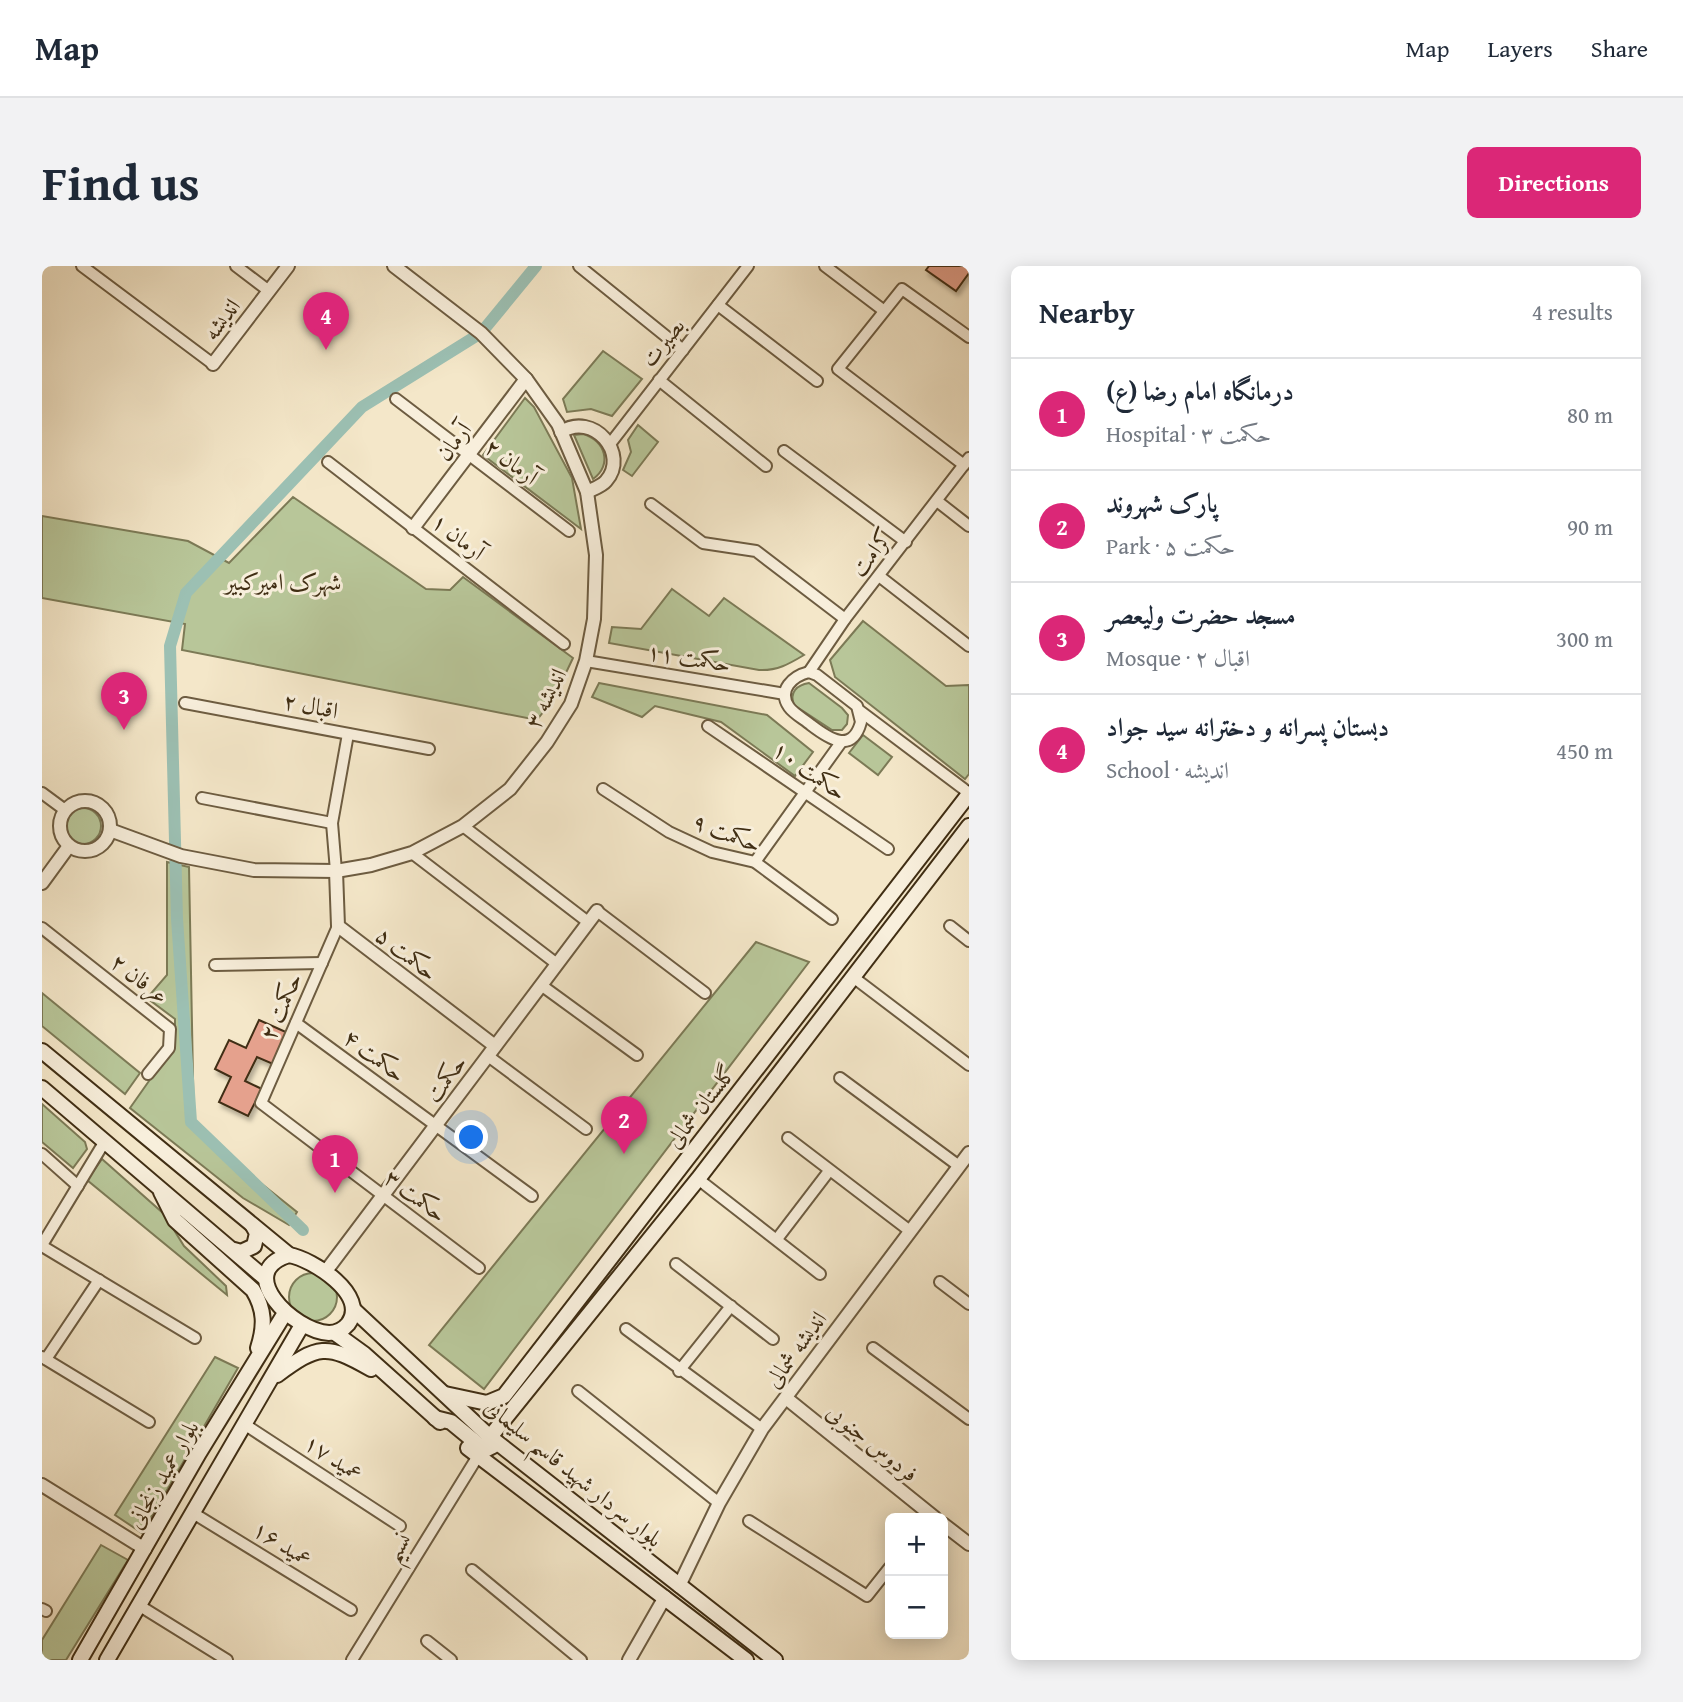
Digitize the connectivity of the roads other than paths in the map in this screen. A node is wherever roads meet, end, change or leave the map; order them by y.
1 (82, 266) edge
2 (236, 266) edge
3 (288, 266) edge
4 (394, 266) edge
5 (579, 266) edge
6 (825, 266) edge
7 (746, 267) edge
8 (269, 291) junction
9 (718, 305) junction
10 (883, 310) junction
11 (969, 337) edge
12 (683, 350) junction
13 (213, 364) joint
14 (526, 379) junction
15 (659, 380) junction
16 (817, 381) dead end
17 (396, 399) dead end
18 (561, 432) junction
19 (610, 444) junction
20 (784, 452) dead end
21 (469, 454) junction
22 (967, 461) edge
23 (328, 462) dead end
24 (766, 466) dead end
25 (587, 492) junction
26 (937, 501) junction
27 (651, 504) dead end
28 (969, 526) edge
29 (413, 528) junction
30 (569, 531) dead end
31 (906, 542) junction
32 (879, 576) junction
33 (845, 619) junction
34 (564, 644) dead end
35 (969, 646) edge
36 (586, 662) junction
37 (809, 673) junction
38 (785, 694) junction
39 (185, 703) dead end
40 (860, 711) junction
41 (708, 726) dead end
42 (348, 734) junction
43 (842, 741) junction
44 (429, 749) dead end
45 (603, 789) dead end
46 (806, 792) junction
47 (42, 793) edge
48 (969, 794) edge
49 (202, 799) dead end
50 (65, 810) junction
51 (332, 823) junction
52 (463, 826) junction
53 (969, 826) edge
54 (110, 830) junction
55 (69, 846) junction
56 (888, 849) dead end
57 (412, 853) junction
58 (755, 862) junction
59 (336, 871) junction
60 (42, 883) edge
61 (597, 911) joint
62 (832, 919) dead end
63 (588, 922) junction
64 (338, 926) junction
65 (950, 926) dead end
66 (42, 928) edge
67 (969, 941) edge
68 (322, 963) junction
69 (556, 964) junction
70 (215, 965) dead end
71 (838, 965) junction
72 (853, 977) junction
73 (541, 985) junction
74 (705, 993) dead end
75 (296, 1023) junction
76 (42, 1051) edge
77 (491, 1051) junction
78 (637, 1055) dead end
79 (969, 1065) edge
80 (148, 1074) dead end
81 (840, 1078) dead end
82 (42, 1088) edge
83 (261, 1103) joint
84 (435, 1126) junction
85 (586, 1129) dead end
86 (788, 1138) dead end
87 (105, 1141) junction
88 (969, 1153) edge
89 (42, 1154) edge
90 (959, 1166) junction
91 (829, 1171) junction
92 (698, 1179) junction
93 (157, 1185) junction
94 (78, 1186) junction
95 (382, 1196) junction
96 (532, 1196) dead end
97 (253, 1226) junction
98 (910, 1231) junction
99 (776, 1239) junction
100 (42, 1246) edge
101 (234, 1250) junction
102 (289, 1255) junction
103 (676, 1265) dead end
104 (479, 1268) dead end
105 (326, 1271) junction
106 (820, 1273) dead end
107 (266, 1279) junction
108 (99, 1280) junction
109 (940, 1282) dead end
110 (969, 1304) edge
111 (731, 1306) junction
112 (353, 1308) junction
113 (285, 1313) junction
114 (302, 1325) junction
115 (626, 1329) dead end
116 (335, 1332) junction
117 (271, 1334) junction
118 (383, 1335) junction
119 (195, 1338) dead end
120 (773, 1339) dead end
121 (289, 1348) junction
122 (873, 1348) dead end
123 (364, 1354) junction
124 (44, 1358) edge
125 (251, 1369) junction
126 (679, 1371) junction
127 (270, 1380) junction
128 (395, 1382) junction
129 (578, 1391) dead end
130 (445, 1394) junction
131 (786, 1398) junction
132 (435, 1418) junction
133 (969, 1419) edge
134 (149, 1422) dead end
135 (244, 1424) junction
136 (762, 1429) junction
137 (490, 1437) junction
138 (478, 1456) junction
139 (42, 1485) edge
140 (719, 1503) junction
141 (193, 1513) junction
142 (927, 1513) edge
143 (748, 1521) dead end
144 (400, 1526) dead end
145 (948, 1528) edge
146 (969, 1544) edge
147 (145, 1549) junction
148 (472, 1570) dead end
149 (885, 1573) edge
150 (679, 1586) junction
151 (665, 1597) junction
152 (140, 1606) junction
153 (351, 1610) dead end
154 (427, 1641) dead end
155 (80, 1660) edge
156 (107, 1660) edge
157 (227, 1660) edge
158 (352, 1660) edge
159 (451, 1660) edge
160 (581, 1660) edge
161 (629, 1660) edge
162 (746, 1660) edge
163 (775, 1660) edge

1 - 13 street
2 - 8 street
3 - 8 street, اندیشه
4 - 14 street, اندیشه ۳
5 - 12 street
6 - 10 street
7 - 9 street, بصیرت
8 - 13 street, اندیشه
9 - 12 street, بصیرت
9 - 16 street
10 - 11 street
10 - 22 street
12 - 15 street, بصیرت
14 - 18 street, اندیشه ۳
14 - 21 street, آرمان
15 - 19 street, بصیرت
15 - 24 street
17 - 21 street, آرمان ۲
18 - 19 street
18 - 25 street, اندیشه ۳
19 - 25 street
20 - 31 street
21 - 29 street, آرمان
21 - 30 street, آرمان ۲
22 - 26 street, کرامت
23 - 29 street, آرمان ۱
25 - 36 street, اندیشه ۳
26 - 28 street
26 - 31 street, کرامت
27 - 33 street
29 - 34 street, آرمان ۱
31 - 32 street, کرامت
32 - 33 street, کرامت
32 - 35 street
33 - 37 street, کرامت
36 - 38 street, حکمت ۱۱
36 - 52 street, اندیشه ۳
37 - 38 street
37 - 40 street
38 - 43 street
39 - 42 street, اقبال ۲
40 - 43 street
40 - 48 street
41 - 46 street, حکمت ۱۰
42 - 44 street, اقبال ۲
42 - 51 street
43 - 46 street
45 - 58 street, حکمت ۹
46 - 56 street, حکمت ۱۰
46 - 58 street
47 - 50 street
48 - 71 main road, گلستان شمالی
49 - 51 street
50 - 54 street
50 - 55 street
51 - 59 street
52 - 57 street, اندیشه ۳
52 - 63 street
53 - 72 main road, گلستان شمالی
54 - 55 street
54 - 59 street, اندیشه ۳
55 - 60 street
57 - 59 street, اندیشه ۳
57 - 69 street
58 - 62 street, حکمت ۹
59 - 64 street
61 - 63 street, حکمت
61 - 74 street
63 - 69 street, حکمت
64 - 68 street, حکمت ۲
64 - 77 street, حکمت ۵
65 - 67 street
66 - 80 street, عرفان ۲
68 - 70 street
68 - 75 street, حکمت ۲
69 - 73 street, حکمت
71 - 72 main road
71 - 130 main road, گلستان شمالی
72 - 79 street
72 - 92 main road, گلستان شمالی
73 - 77 street, حکمت
73 - 78 street
75 - 83 street, حکمت ۲
75 - 84 street, حکمت ۴
76 - 97 main road
77 - 84 street, حکمت
77 - 85 street, حکمت ۵
81 - 90 street
82 - 87 main road
83 - 95 street, حکمت ۳
84 - 95 street, حکمت
84 - 96 street, حکمت ۴
86 - 91 street
87 - 93 main road
87 - 94 street
88 - 90 street, اندیشه شمالی
89 - 94 street
90 - 98 street, اندیشه شمالی
91 - 98 street
91 - 99 street
92 - 99 street
92 - 137 main road, گلستان شمالی
93 - 101 main road
93 - 125 main road
94 - 100 street
95 - 104 street, حکمت ۳
95 - 105 street, حکمت
97 - 101 main road
97 - 102 main road
98 - 131 street, اندیشه شمالی
99 - 106 street
100 - 108 street
101 - 107 main road
102 - 105 main road
102 - 107 main road
103 - 111 street
105 - 112 main road
107 - 113 main road
108 - 119 street
108 - 124 street
109 - 110 street
111 - 120 street
111 - 126 street
112 - 116 main road
112 - 118 main road, بلوار سردار شهید قاسم سلیمانی
113 - 114 main road
113 - 117 main road, بلوار عمید زنجانی
114 - 116 main road
114 - 121 main road, بلوار عمید زنجانی
115 - 126 street
116 - 123 main road, بلوار سردار شهید قاسم سلیمانی
117 - 121 main road
117 - 125 main road, بلوار عمید زنجانی
118 - 123 main road
118 - 130 main road, بلوار سردار شهید قاسم سلیمانی
121 - 127 main road, بلوار عمید زنجانی
122 - 133 street
123 - 128 main road, بلوار سردار شهید قاسم سلیمانی
124 - 134 street
125 - 147 main road, بلوار عمید زنجانی
126 - 136 street
127 - 128 main road
127 - 135 main road, بلوار عمید زنجانی
128 - 132 main road, بلوار سردار شهید قاسم سلیمانی
129 - 140 street
130 - 137 main road, بلوار سردار شهید قاسم سلیمانی
131 - 136 street, اندیشه شمالی
131 - 142 street, فردوس جنوبی
132 - 137 main road
132 - 138 main road, بلوار سردار شهید قاسم سلیمانی
135 - 141 main road, بلوار عمید زنجانی
135 - 144 street, عمید ۱۷
136 - 140 street, اندیشه شمالی
137 - 150 main road, بلوار سردار شهید قاسم سلیمانی
138 - 151 main road, بلوار سردار شهید قاسم سلیمانی
138 - 158 street, نسیم
139 - 147 street
140 - 150 street, اندیشه شمالی
141 - 152 main road, بلوار عمید زنجانی
141 - 153 street, عمید ۱۶
143 - 149 street
145 - 146 street
147 - 155 main road, بلوار عمید زنجانی
148 - 160 street
150 - 163 main road, بلوار سردار شهید قاسم سلیمانی
151 - 161 street
151 - 162 main road, بلوار سردار شهید قاسم سلیمانی
152 - 156 main road, بلوار عمید زنجانی
152 - 157 street
154 - 159 street

